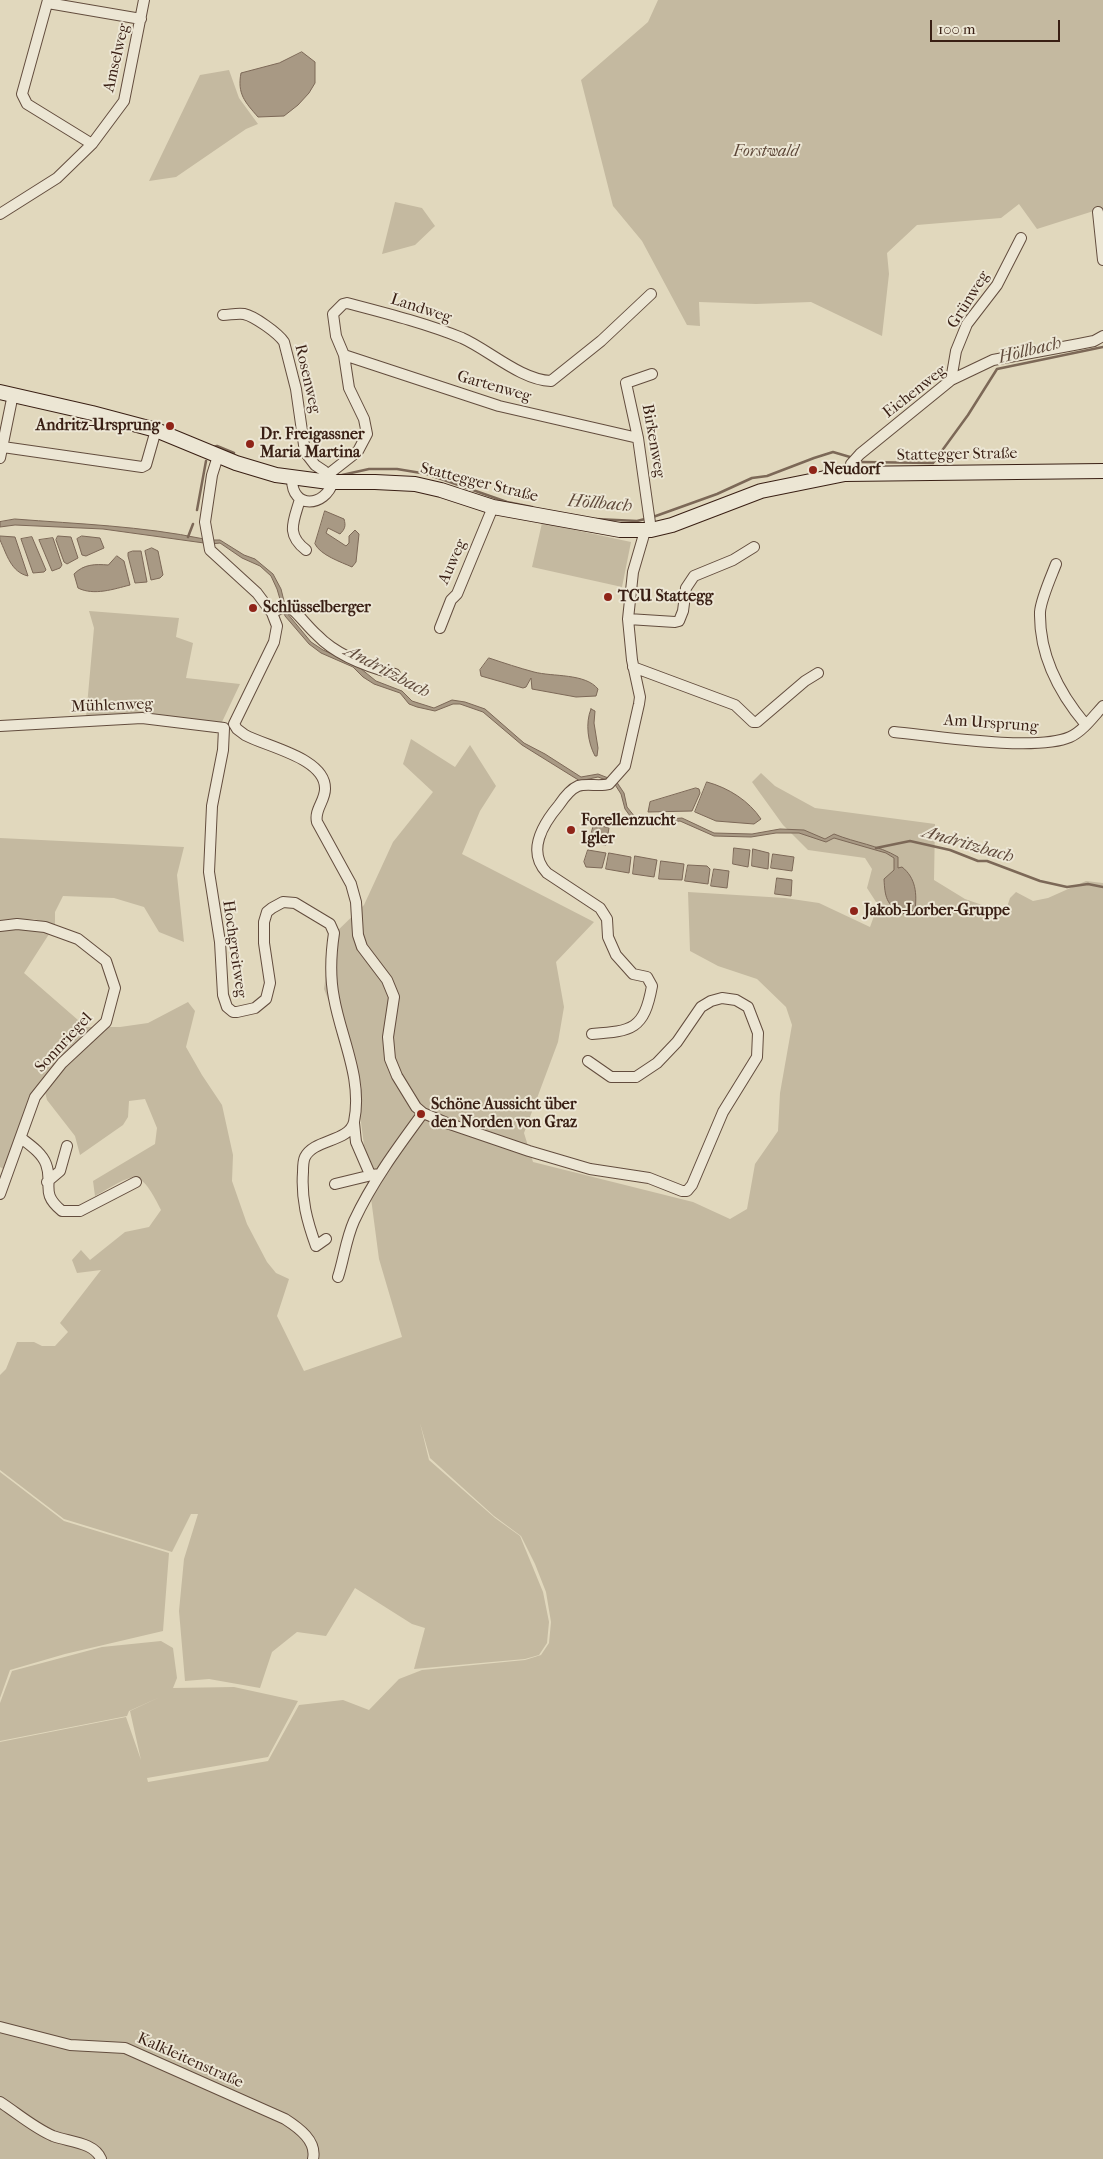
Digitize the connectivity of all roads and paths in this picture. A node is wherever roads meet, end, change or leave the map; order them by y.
1 (144, 0) edge
2 (48, 1) edge
3 (142, 19) junction
4 (92, 144) junction
5 (1098, 212) dead end
6 (0, 214) edge
7 (1021, 238) dead end
8 (1103, 260) edge
9 (651, 294) dead end
10 (223, 315) dead end
11 (1103, 336) edge
12 (344, 355) junction
13 (652, 374) dead end
14 (951, 380) junction
15 (7, 393) edge
16 (156, 430) junction
17 (638, 438) junction
18 (1, 452) edge
19 (218, 456) junction
20 (1103, 471) edge
21 (851, 474) junction
22 (292, 479) junction
23 (331, 482) junction
24 (300, 499) junction
25 (493, 507) junction
26 (648, 530) junction
27 (754, 547) dead end
28 (306, 550) dead end
29 (1056, 564) dead end
30 (280, 609) junction
31 (628, 619) junction
32 (440, 628) dead end
33 (633, 667) junction
34 (818, 672) dead end
35 (394, 674) dead end
36 (1103, 706) edge
37 (1086, 725) junction
38 (0, 726) edge
39 (229, 726) junction
40 (894, 732) dead end
41 (0, 926) edge
42 (592, 1034) dead end
43 (588, 1061) dead end
44 (423, 1113) junction
45 (354, 1123) junction
46 (21, 1138) junction
47 (68, 1146) dead end
48 (376, 1174) junction
49 (47, 1182) junction
50 (136, 1182) dead end
51 (335, 1184) dead end
52 (0, 1194) edge
53 (326, 1239) dead end
54 (338, 1277) dead end
55 (0, 2027) edge
56 (0, 2102) edge
57 (101, 2159) edge
58 (313, 2159) edge

1 - 3 street, Amselweg
2 - 3 street
2 - 4 street
3 - 4 street, Amselweg
4 - 6 street, Amselweg
5 - 8 street
7 - 14 street, Grünweg
9 - 12 street, Landweg
10 - 23 street, Rosenweg
11 - 14 street, Eichenweg
12 - 17 street, Gartenweg
12 - 23 street, Landweg
13 - 17 street, Birkenweg
14 - 21 street, Eichenweg
15 - 16 main road, Stattegger Straße
15 - 18 street
16 - 18 street
16 - 19 main road, Stattegger Straße
17 - 26 street, Birkenweg
19 - 22 main road, Stattegger Straße
19 - 30 street
20 - 21 main road, Stattegger Straße
21 - 26 main road, Stattegger Straße
22 - 23 main road, Stattegger Straße
22 - 24 street
23 - 24 street
23 - 25 main road, Stattegger Straße
24 - 28 street
25 - 26 main road, Stattegger Straße
25 - 32 street, Auweg
26 - 31 street
27 - 31 street
29 - 37 street
30 - 35 street
30 - 39 street
31 - 33 street
33 - 34 street
33 - 42 street
36 - 37 street, Am Ursprung
37 - 40 street, Am Ursprung
38 - 39 street, Mühlenweg
39 - 44 street
39 - 45 street, Hochgreitweg
41 - 46 street, Sonnriegel
43 - 44 street
44 - 48 street
45 - 48 street, Hochgreitweg
45 - 53 street
46 - 49 street
46 - 52 street, Sonnriegel
47 - 49 street
48 - 51 street
48 - 54 street
49 - 50 street
55 - 58 street, Kalkleitenstraße
56 - 57 street

